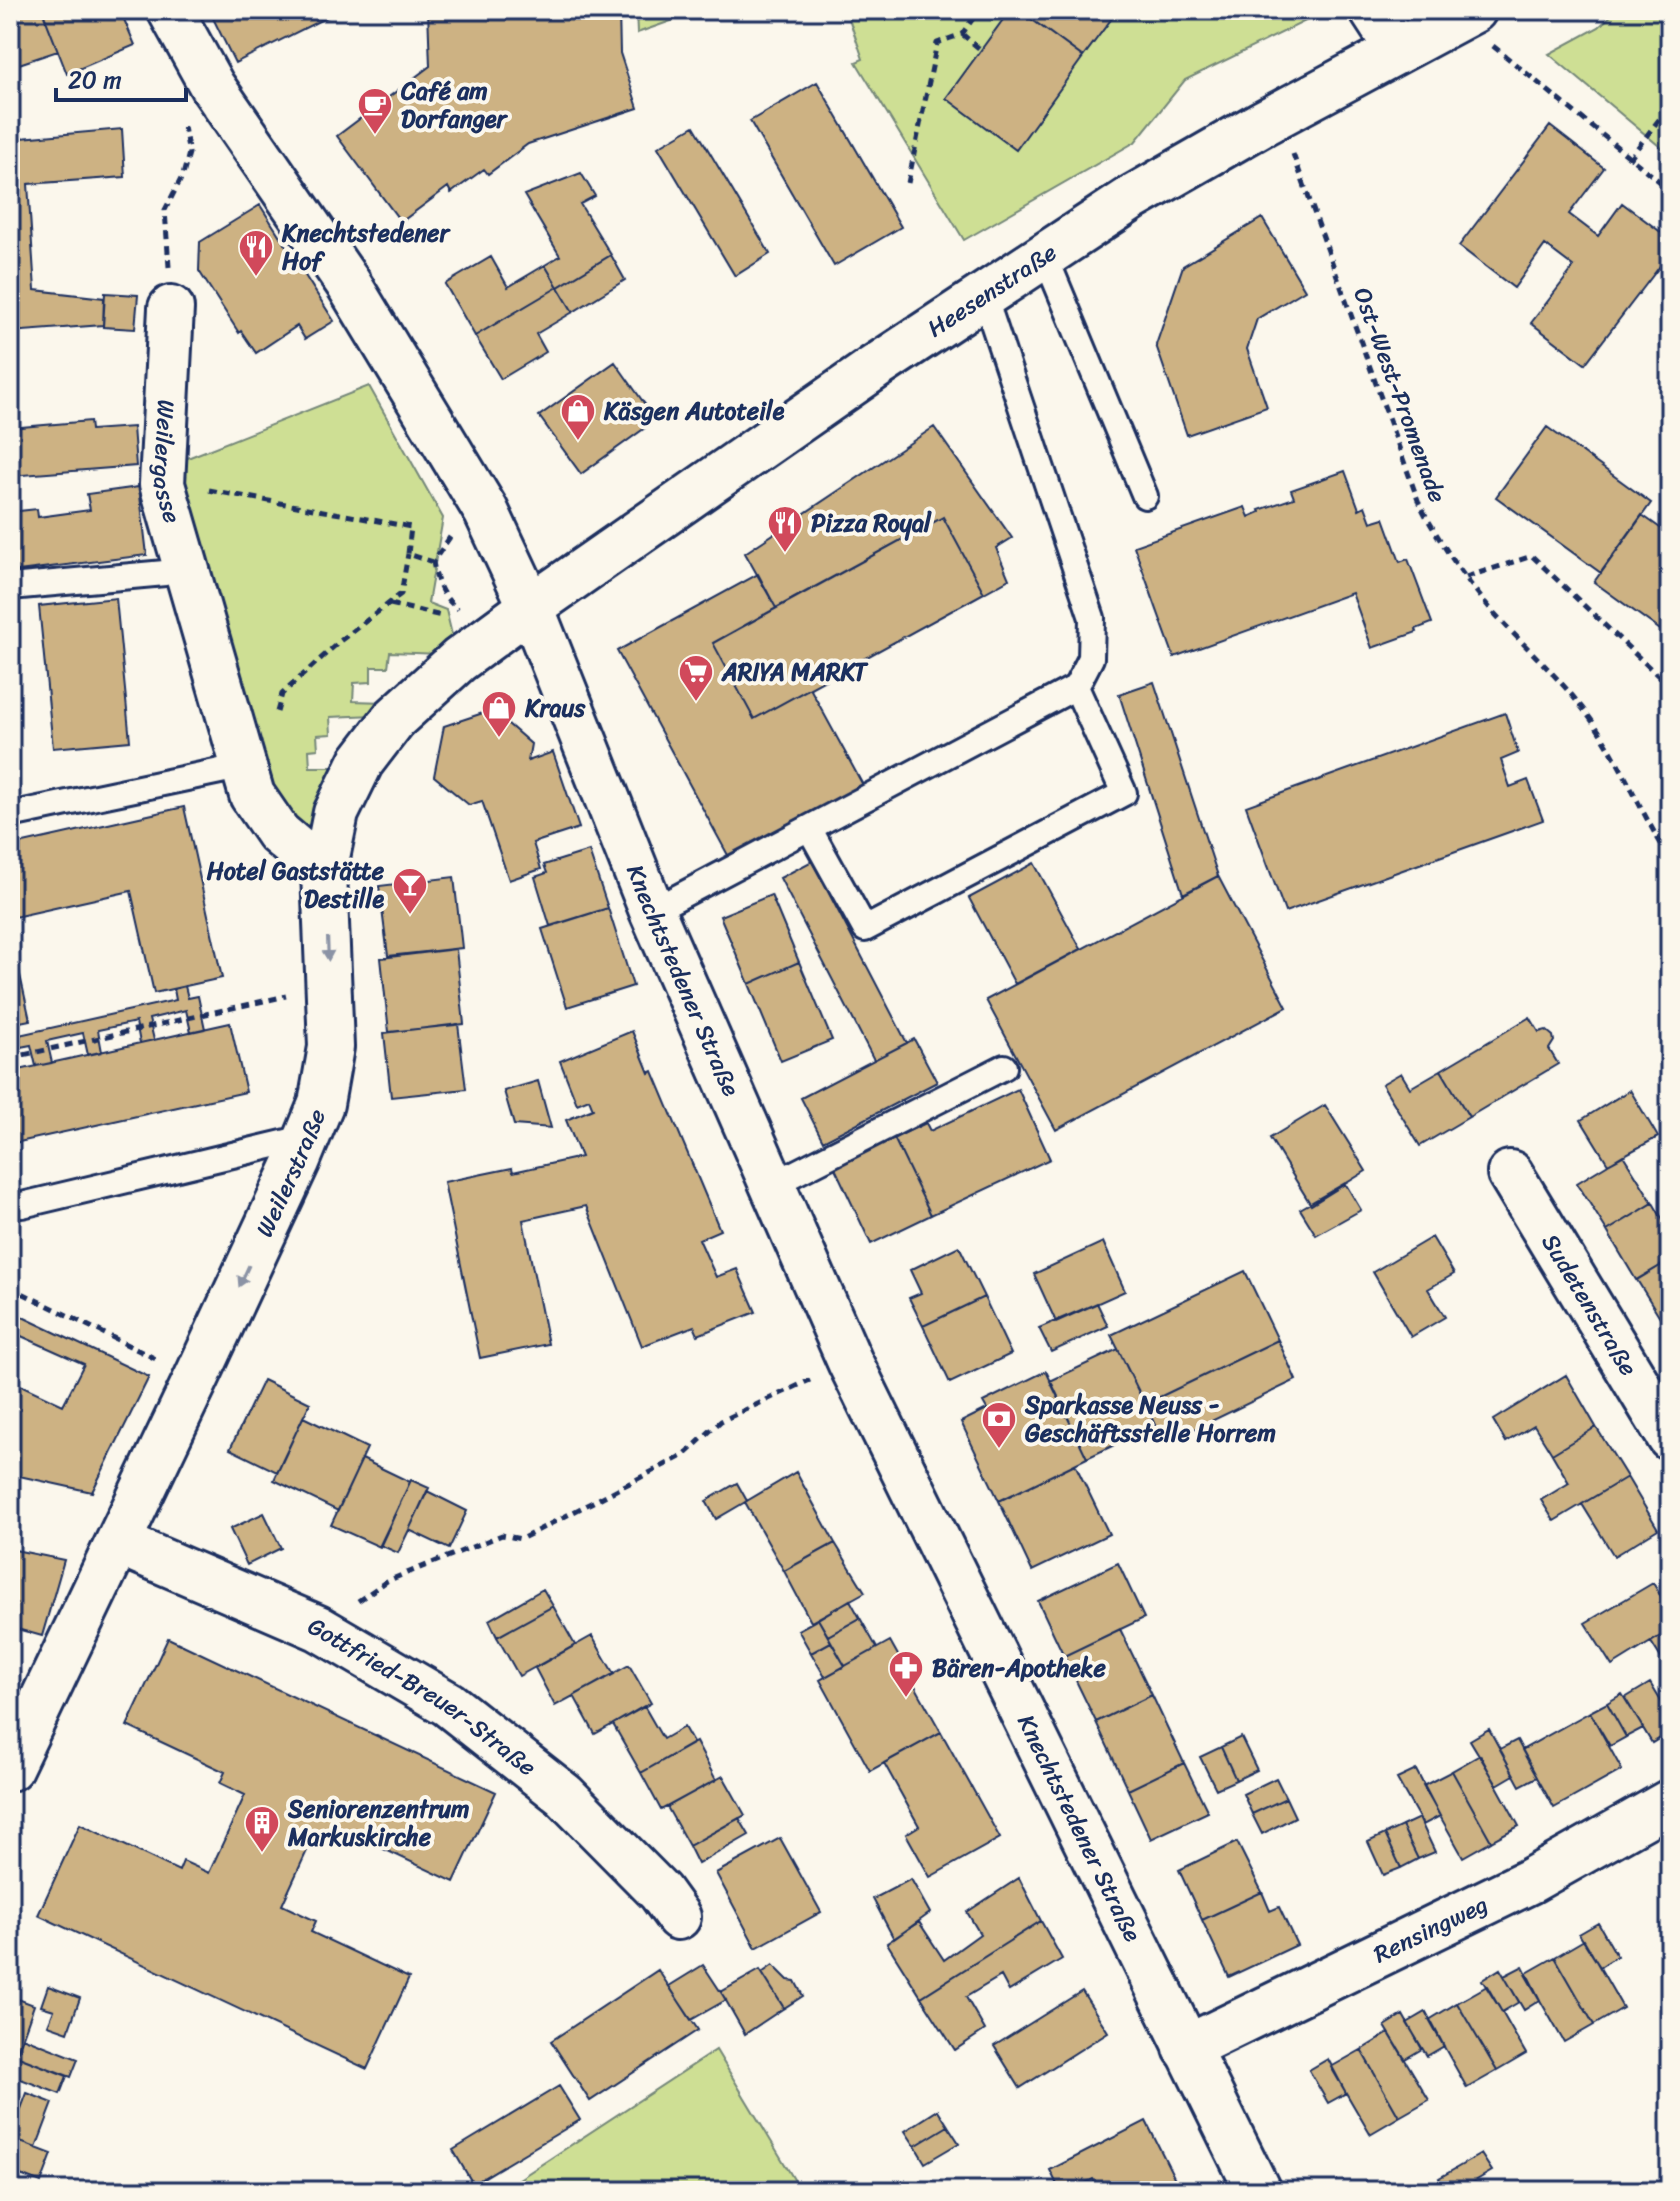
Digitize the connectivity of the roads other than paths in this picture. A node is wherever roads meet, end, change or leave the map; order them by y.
1 (170, 10) edge
2 (1372, 10) edge
3 (1466, 14) edge
4 (1398, 50) junction
5 (1045, 256) junction
6 (984, 296) junction
7 (171, 308) road end
8 (1145, 496) dead end
9 (186, 569) junction
10 (10, 587) edge
11 (531, 607) junction
12 (1076, 687) junction
13 (244, 766) junction
14 (10, 815) edge
15 (809, 828) junction
16 (324, 872) junction
17 (652, 911) junction
18 (1004, 1067) dead end
19 (308, 1137) junction
20 (1510, 1173) dead end
21 (772, 1185) junction
22 (22, 1205) dead end
23 (1670, 1438) edge
24 (124, 1533) junction
25 (10, 1768) edge
26 (1670, 1802) edge
27 (678, 1917) dead end
28 (1186, 2048) junction
29 (1258, 2191) edge

1 - 11 street, Knechtstedener Straße
2 - 4 street
3 - 4 street, Heesenstraße
4 - 5 street, Heesenstraße
5 - 6 street, Heesenstraße
5 - 8 lane
6 - 11 street, Heesenstraße
6 - 12 lane
7 - 9 street, Weilergasse
9 - 10 lane
9 - 13 street, Weilergasse
11 - 16 street, Weilerstraße
11 - 17 street, Knechtstedener Straße
12 - 15 lane
12 - 15 lane
13 - 14 lane
13 - 16 street, Weilergasse
15 - 17 lane
16 -> 19 street, Weilerstraße
17 - 21 street, Knechtstedener Straße
18 - 21 lane
19 - 22 lane
19 -> 24 street, Weilerstraße
20 - 23 street, Sudetenstraße
21 - 28 street, Knechtstedener Straße
24 - 25 street, Weilerstraße
24 - 27 street, Gottfried-Breuer-Straße
26 - 28 street, Rensingweg
28 - 29 street, Knechtstedener Straße

